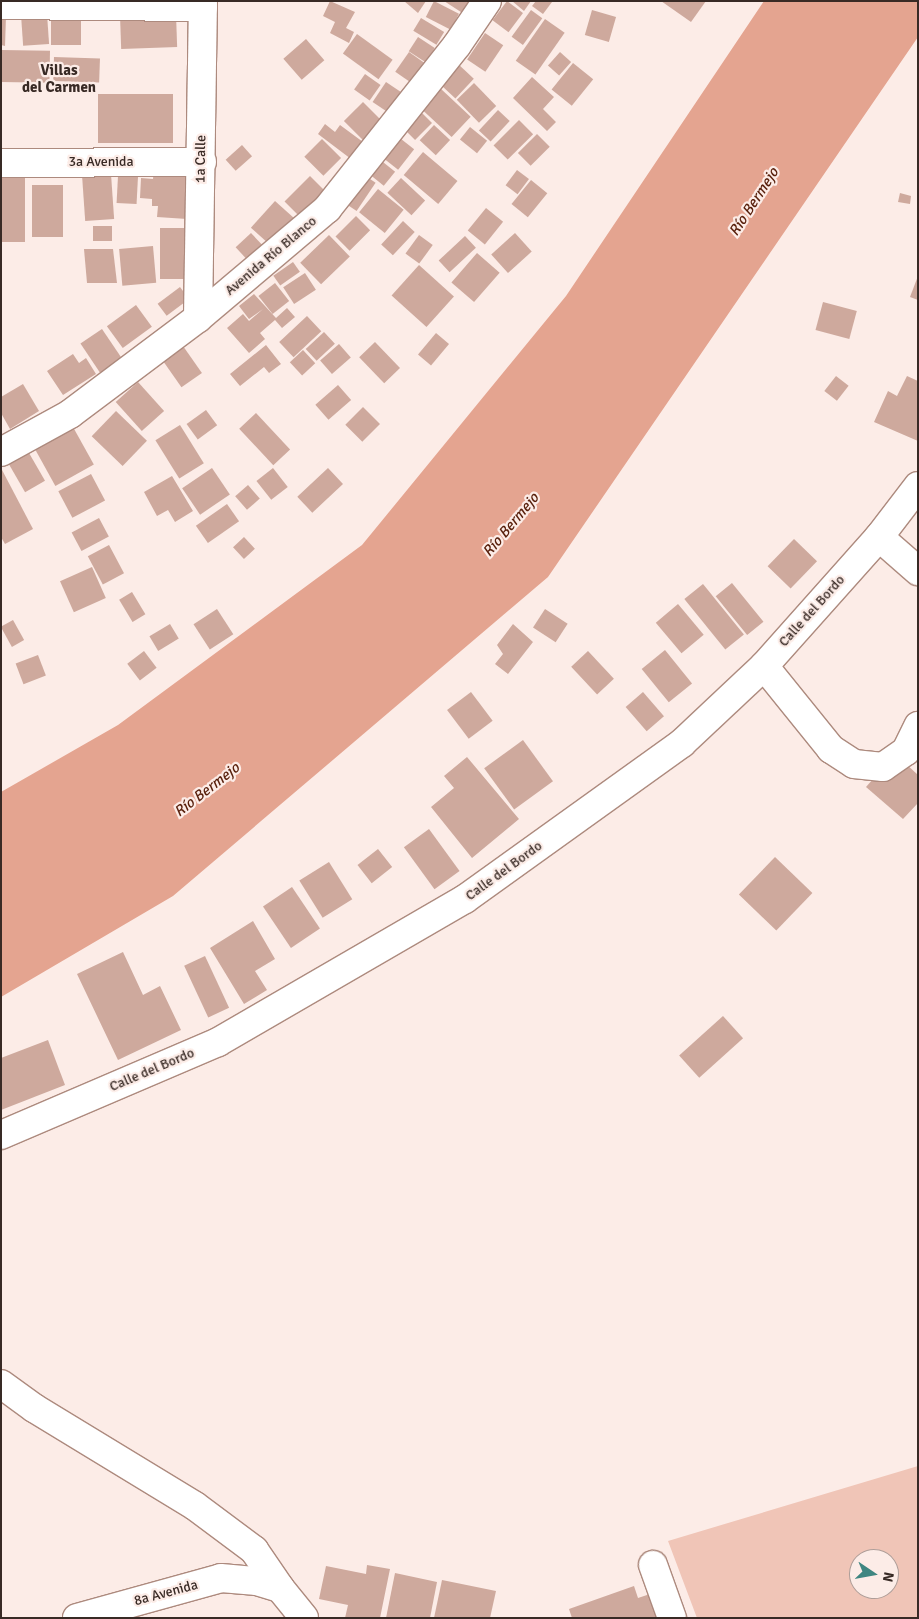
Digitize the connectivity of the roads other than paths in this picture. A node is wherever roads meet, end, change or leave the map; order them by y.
1 (487, 1) edge
2 (203, 4) edge
3 (1, 5) edge
4 (202, 162) junction
5 (1, 163) edge
6 (198, 318) junction
7 (1, 452) edge
8 (918, 486) edge
9 (879, 537) junction
10 (918, 571) edge
11 (764, 666) junction
12 (918, 726) edge
13 (1, 1134) edge
14 (1, 1384) edge
15 (653, 1566) dead end
16 (268, 1585) junction
17 (77, 1618) edge
18 (304, 1618) edge
19 (672, 1618) edge

1 - 6 street, Avenida Río Blanco
2 - 3 street
2 - 4 street, 1a Calle
4 - 5 street, 3a Avenida
4 - 6 street, 1a Calle
6 - 7 street, Avenida Río Blanco
8 - 9 street, Calle del Bordo
9 - 10 street
9 - 11 street, Calle del Bordo
11 - 12 street
11 - 13 street, Calle del Bordo
14 - 16 street
15 - 19 street
16 - 17 street, 8a Avenida
16 - 18 street

